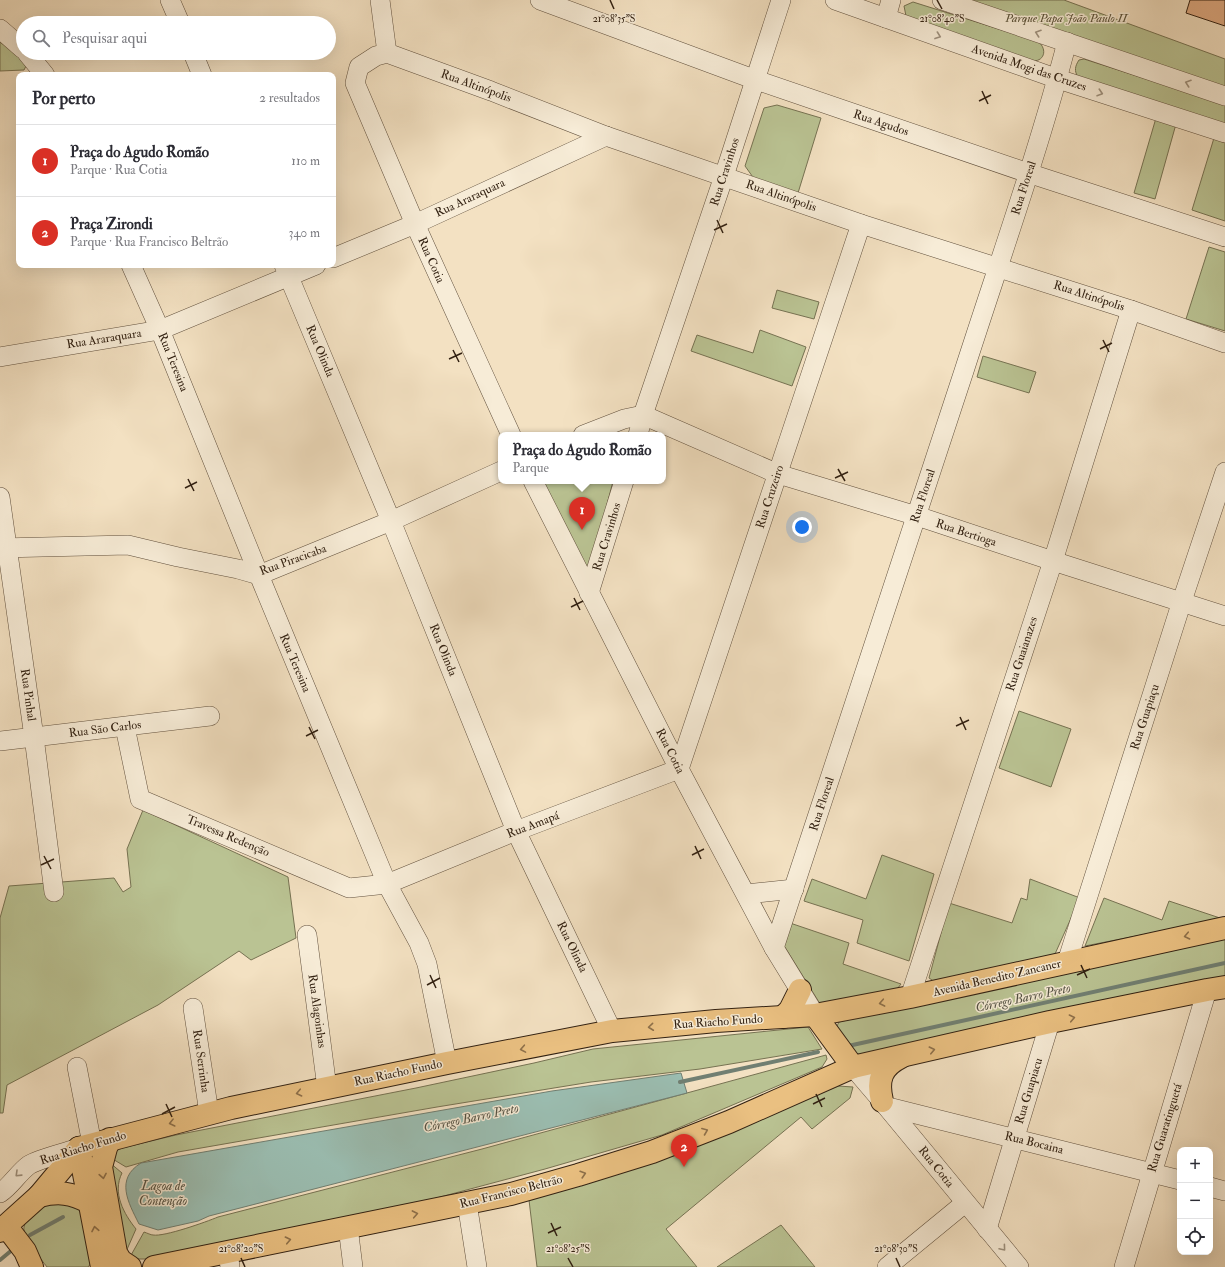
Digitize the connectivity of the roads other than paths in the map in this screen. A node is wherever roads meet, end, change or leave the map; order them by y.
1 (170, 0) edge
2 (380, 0) edge
3 (540, 0) edge
4 (781, 0) edge
5 (835, 0) edge
6 (891, 0) edge
7 (942, 0) edge
8 (177, 16) edge
9 (886, 18) junction
10 (0, 29) edge
11 (1067, 42) junction
12 (16, 43) edge
13 (387, 53) junction
14 (33, 60) edge
15 (196, 60) edge
16 (43, 72) edge
17 (201, 72) edge
18 (1058, 79) junction
19 (756, 80) junction
20 (1225, 96) edge
21 (1225, 133) edge
22 (606, 136) junction
23 (1028, 173) junction
24 (724, 176) junction
25 (415, 224) junction
26 (861, 224) junction
27 (1225, 237) edge
28 (336, 257) edge
29 (998, 267) junction
30 (132, 268) edge
31 (301, 268) edge
32 (286, 271) edge
33 (1131, 310) junction
34 (160, 330) junction
35 (1225, 343) edge
36 (0, 357) edge
37 (643, 415) junction
38 (611, 430) edge
39 (510, 432) edge
40 (600, 432) edge
41 (639, 432) edge
42 (498, 472) edge
43 (1225, 472) edge
44 (778, 474) junction
45 (534, 484) edge
46 (623, 484) edge
47 (0, 497) edge
48 (917, 516) junction
49 (391, 521) junction
50 (3, 547) edge
51 (1053, 561) junction
52 (259, 575) junction
53 (589, 593) junction
54 (1182, 602) junction
55 (1225, 616) edge
56 (210, 716) dead end
57 (125, 727) junction
58 (34, 737) junction
59 (0, 740) edge
60 (679, 769) junction
61 (516, 832) junction
62 (387, 884) junction
63 (794, 889) junction
64 (54, 892) dead end
65 (746, 894) junction
66 (1225, 928) edge
67 (307, 935) dead end
68 (774, 948) junction
69 (1067, 962) junction
70 (1216, 988) edge
71 (800, 990) junction
72 (910, 998) junction
73 (193, 1008) dead end
74 (815, 1015) junction
75 (783, 1017) junction
76 (1050, 1022) junction
77 (612, 1031) junction
78 (901, 1057) junction
79 (447, 1063) junction
80 (77, 1067) dead end
81 (853, 1067) junction
82 (328, 1088) junction
83 (885, 1104) junction
84 (208, 1114) junction
85 (1015, 1138) junction
86 (94, 1143) junction
87 (1152, 1173) junction
88 (1177, 1179) edge
89 (1213, 1188) edge
90 (1225, 1191) edge
91 (0, 1193) edge
92 (39, 1196) junction
93 (90, 1202) junction
94 (467, 1203) junction
95 (965, 1203) junction
96 (2, 1225) edge
97 (348, 1227) junction
98 (987, 1229) junction
99 (29, 1259) edge
100 (229, 1260) edge
101 (41, 1267) edge
102 (102, 1267) edge
103 (130, 1267) edge
104 (154, 1267) edge
105 (353, 1267) edge
106 (477, 1267) edge
107 (888, 1267) edge
108 (1019, 1267) edge
109 (1124, 1267) edge

1 - 8 street
2 - 13 street
3 - 19 street, Rua Agudos
4 - 19 street, Rua Cravinhos
5 - 9 street, Avenida Mogi das Cruzes
6 - 9 street
11 -> 7 street
9 -> 18 street, Avenida Mogi das Cruzes
10 - 12 street
11 - 18 street, Rua Floreal
20 -> 11 street
13 - 22 street, Rua Altinópolis
13 - 25 street, Rua Cotia
14 - 16 street
15 - 17 street
18 -> 21 street, Avenida Mogi das Cruzes
18 - 23 street, Rua Floreal
19 - 23 street, Rua Agudos
19 - 24 street, Rua Cravinhos
22 - 24 street, Rua Altinópolis
22 - 25 street, Rua Araraquara
23 - 27 street, Rua Agudos
23 - 29 street, Rua Floreal
24 - 26 street, Rua Altinópolis
24 - 37 street, Rua Cravinhos
25 - 28 street, Rua Araraquara
25 - 39 street, Rua Cotia
26 - 29 street, Rua Altinópolis
26 - 44 street, Rua Cruzeiro
29 - 33 street, Rua Altinópolis
29 - 48 street, Rua Floreal
30 - 34 street, Rua Teresina
31 - 32 street, Rua Araraquara
32 - 34 street, Rua Araraquara
32 - 49 street, Rua Olinda
33 - 35 street, Rua Altinópolis
33 - 51 street, Rua Guaianazes
34 - 36 street, Rua Araraquara
34 - 52 street, Rua Teresina
37 - 38 street
37 - 41 street, Rua Cravinhos
37 - 44 street, Rua Bertioga
38 - 40 street
42 - 49 street, Rua Piracicaba
43 - 54 street, Rua Guapiaçu
44 - 48 street, Rua Bertioga
44 - 60 street, Rua Cruzeiro
45 - 53 street, Rua Cotia
46 - 53 street, Rua Cravinhos
47 - 50 street, Rua Pinhal
48 - 51 street, Rua Bertioga
48 - 63 street, Rua Floreal
49 - 52 street, Rua Piracicaba
49 - 61 street, Rua Olinda
50 - 52 street, Rua Piracicaba
50 - 58 street, Rua Pinhal
51 - 54 street, Rua Bertioga
51 - 72 street, Rua Guaianazes
52 - 62 street, Rua Teresina
53 - 60 street, Rua Cotia
54 - 55 street, Rua Bertioga
54 - 69 street, Rua Guapiaçu
56 - 57 street, Rua São Carlos
57 - 58 street, Rua São Carlos
57 - 62 street, Travessa Redenção
58 - 59 street, Rua São Carlos
58 - 64 street, Rua Pinhal
60 - 61 street, Rua Amapá
60 - 65 street, Rua Cotia
61 - 62 street, Rua Amapá
61 - 77 street, Rua Olinda
62 - 79 street, Rua Teresina
63 - 65 street
63 - 68 street, Rua Floreal
65 - 68 street, Rua Cotia
66 -> 69 main road, Avenida Benedito Zancaner
67 - 82 street, Rua Alagoinhas
68 - 71 street, Rua Cotia
69 - 72 main road, Avenida Benedito Zancaner
76 -> 70 main road
70 - 87 street, Rua Guaratinguetá
71 - 74 street, Rua Cotia
71 - 75 main road
72 -> 74 main road, Avenida Benedito Zancaner
73 - 84 street, Rua Serrinha
74 - 75 main road, Rua Riacho Fundo
74 - 81 main road
75 -> 77 main road, Rua Riacho Fundo
78 -> 76 main road
76 - 85 street, Rua Guapiacu
77 -> 79 main road, Rua Riacho Fundo
78 - 81 main road
78 - 83 main road
79 - 82 main road, Rua Riacho Fundo
80 - 86 street
81 - 83 street, Rua Cotia
94 -> 81 main road, Rua Francisco Beltrão
82 -> 84 main road, Rua Riacho Fundo
83 - 85 street, Rua Bocaina
83 - 95 street, Rua Cotia
84 -> 86 main road, Rua Riacho Fundo
85 - 87 street, Rua Bocaina
85 - 98 street, Rua Guapiacu
86 -> 91 street, Rua Riacho Fundo
86 - 92 main road
86 - 93 main road
86 -> 103 main road
87 - 88 street, Rua Bocaina
87 - 109 street, Rua Guaratinguetá
89 - 90 street
92 - 93 main road
92 - 96 main road
102 -> 93 main road
97 -> 94 main road, Rua Francisco Beltrão
94 - 106 street
95 - 98 street, Rua Cotia
95 - 107 street
96 - 99 main road
100 -> 97 main road, Rua Francisco Beltrão
97 - 105 street
98 -> 108 street, Rua Cotia
99 - 101 main road
100 - 104 main road, Rua Francisco Beltrão

